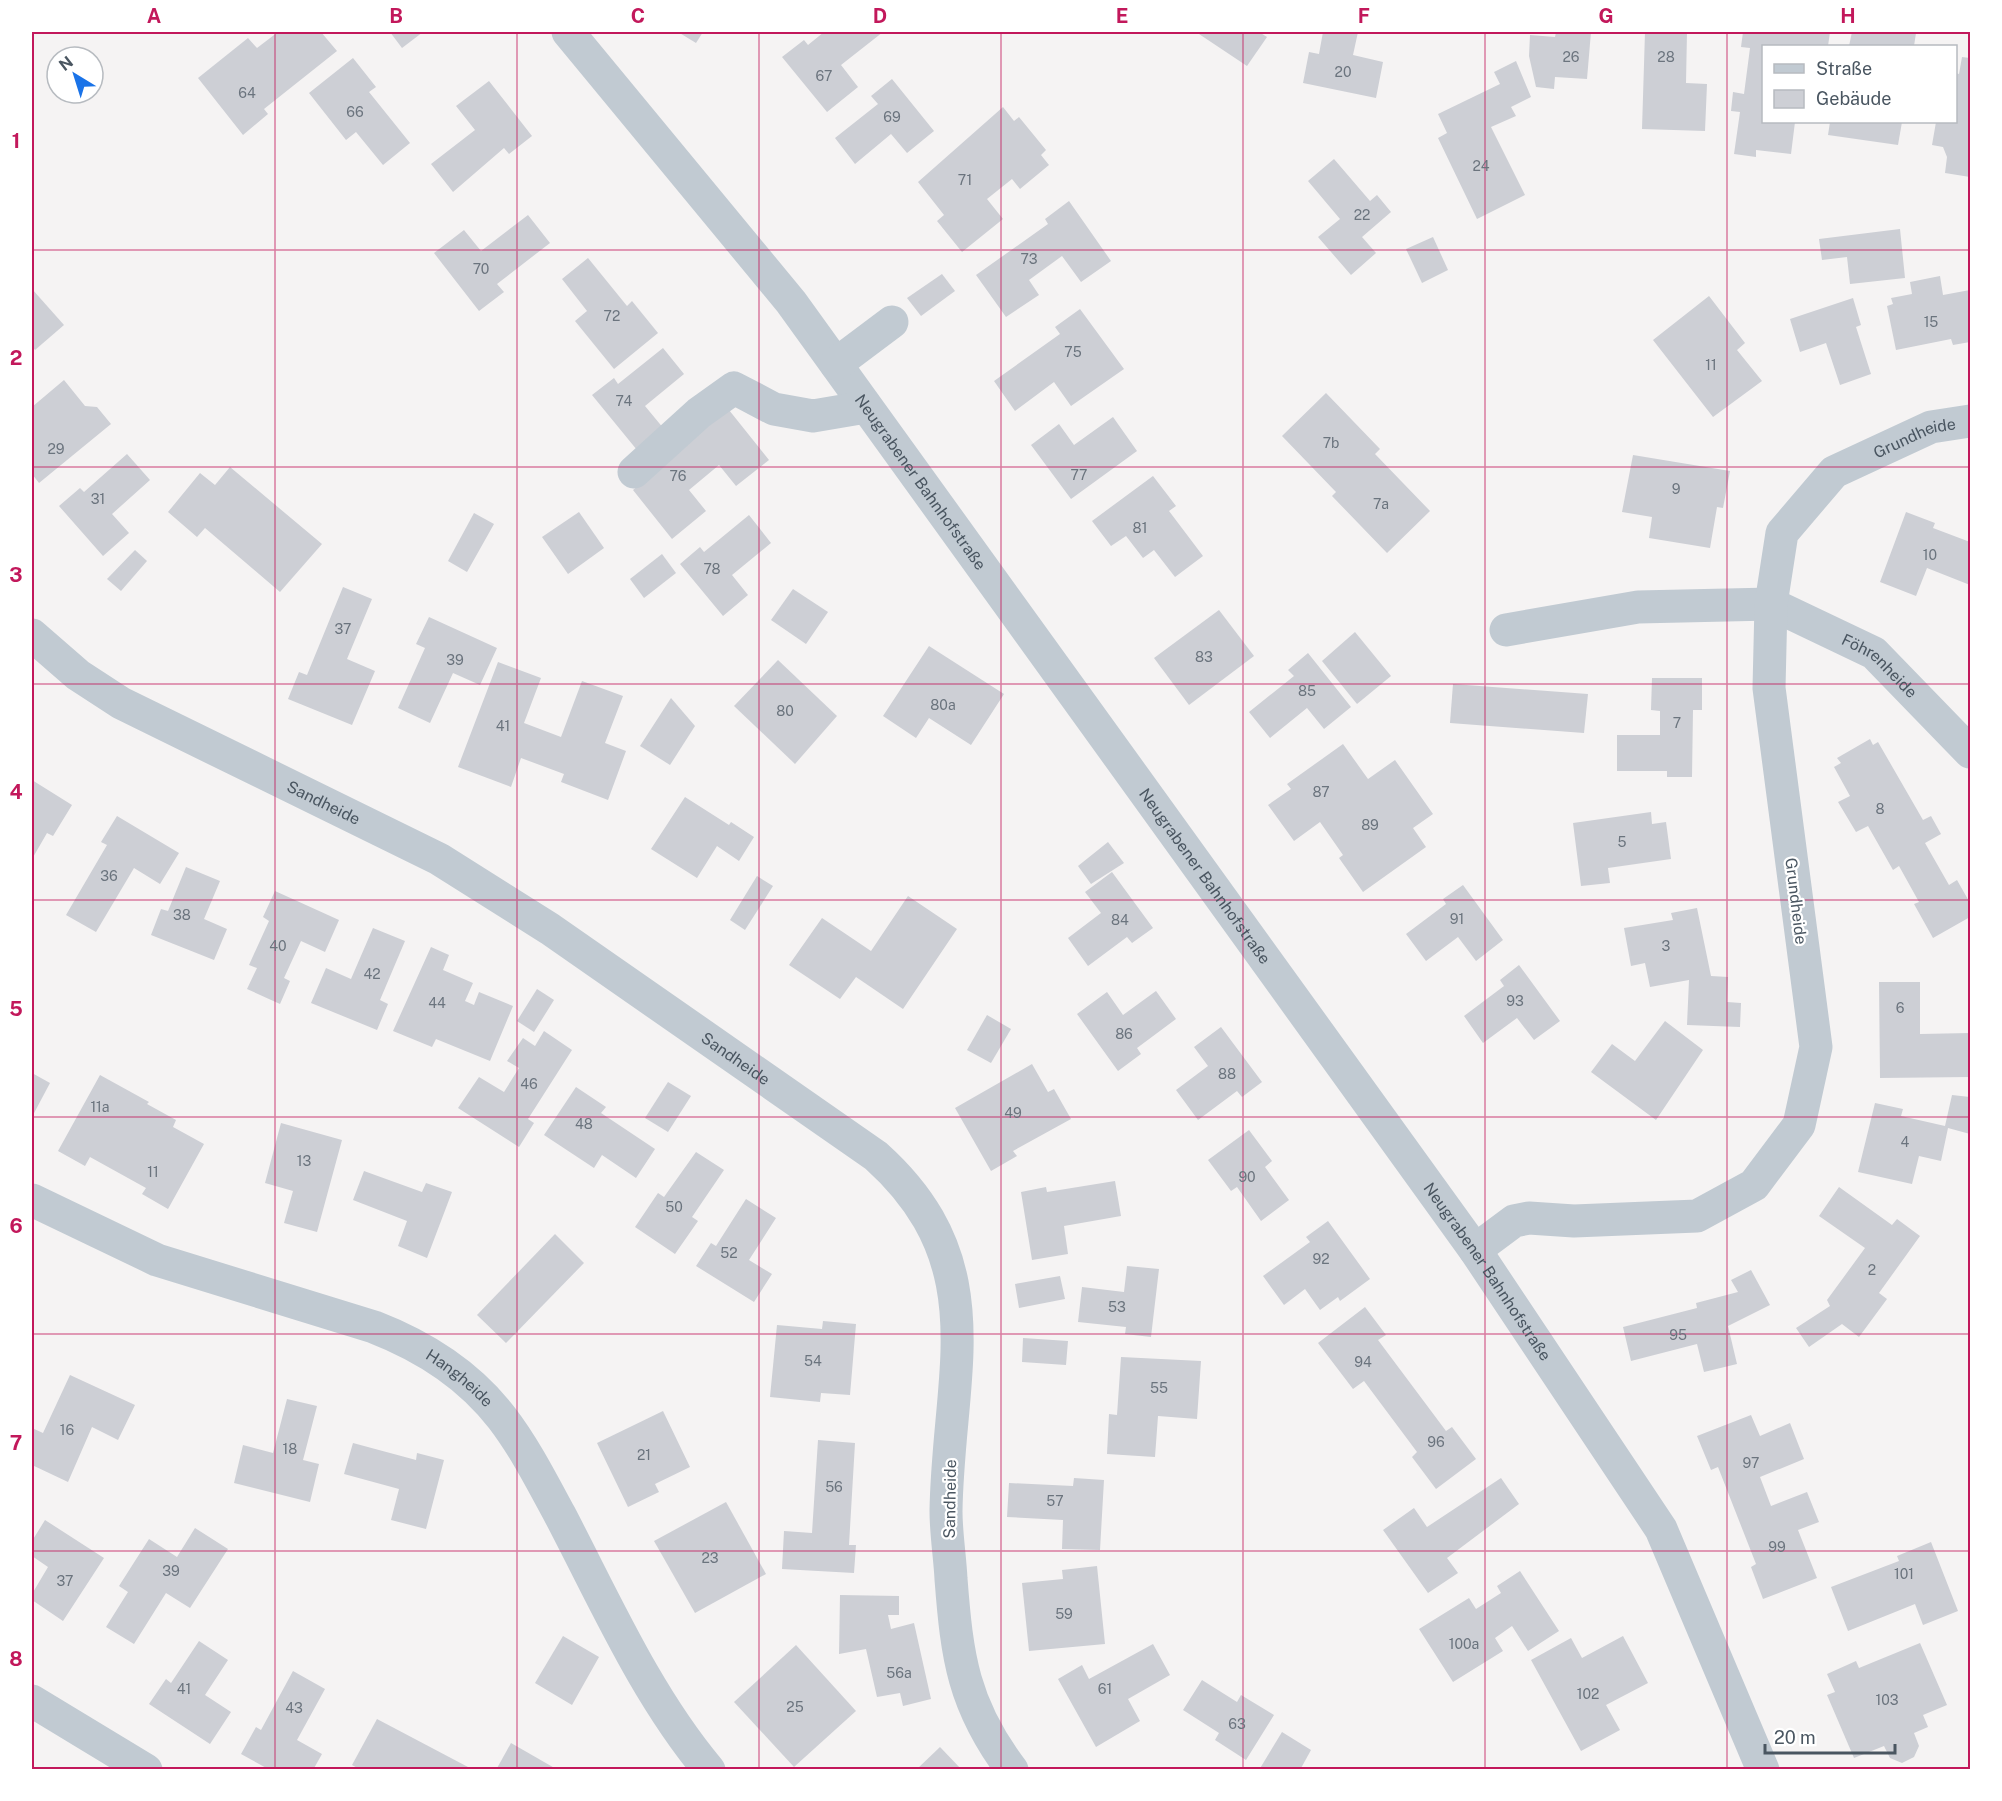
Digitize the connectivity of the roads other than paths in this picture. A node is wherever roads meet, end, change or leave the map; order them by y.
1 (568, 32) edge
2 (892, 322) dead end
3 (836, 364) junction
4 (867, 407) junction
5 (1971, 421) edge
6 (634, 472) dead end
7 (1771, 604) junction
8 (1506, 630) dead end
9 (32, 635) edge
10 (1971, 752) edge
11 (32, 1200) edge
12 (1475, 1250) junction
13 (32, 1701) edge
14 (146, 1770) edge
15 (709, 1770) edge
16 (1012, 1770) edge
17 (1763, 1770) edge

1 - 3 street, Neugrabener Bahnhofstraße
2 - 3 street
3 - 4 street, Neugrabener Bahnhofstraße
4 - 6 street
4 - 12 street, Neugrabener Bahnhofstraße
5 - 7 street, Grundheide
7 - 8 street
7 - 10 street, Föhrenheide
7 - 12 street, Grundheide
9 - 16 street, Sandheide
11 - 15 street, Hangheide
12 - 17 street, Neugrabener Bahnhofstraße
13 - 14 street

